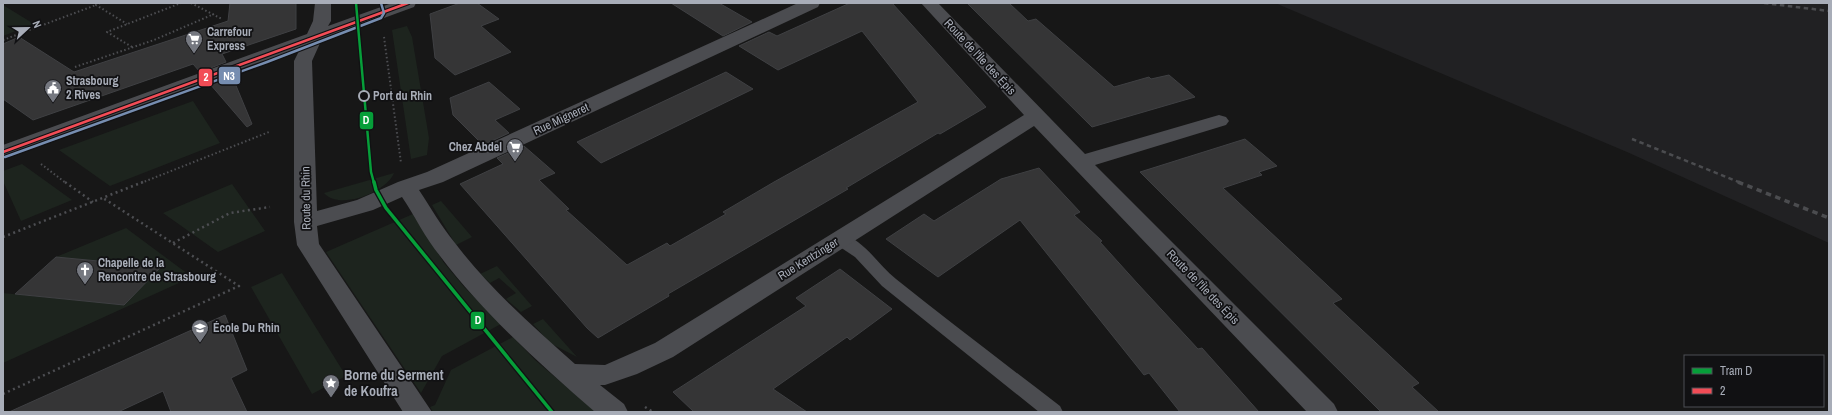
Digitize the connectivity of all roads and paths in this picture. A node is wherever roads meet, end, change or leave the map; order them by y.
1 (100, 3) edge
2 (181, 3) edge
3 (191, 3) edge
4 (323, 3) edge
5 (408, 3) edge
6 (812, 3) edge
7 (929, 3) edge
8 (96, 5) junction
9 (378, 8) edge
10 (214, 14) junction
11 (222, 19) dead end
12 (127, 24) junction
13 (384, 34) dead end
14 (312, 39) junction
15 (3, 40) edge
16 (132, 47) junction
17 (75, 67) dead end
18 (1036, 116) junction
19 (1219, 121) dead end
20 (269, 132) dead end
21 (3, 152) edge
22 (35, 159) dead end
23 (1082, 162) junction
24 (406, 187) junction
25 (103, 198) junction
26 (93, 202) junction
27 (270, 207) dead end
28 (305, 222) junction
29 (3, 237) edge
30 (840, 239) junction
31 (172, 243) junction
32 (569, 374) junction
33 (3, 394) edge
34 (418, 412) edge
35 (614, 412) edge
36 (1053, 412) edge
37 (1324, 412) edge

1 - 8 path
2 - 12 path
3 - 10 path
4 - 14 street, Route du Rhin
5 - 9 street
6 - 24 street, Rue Migneret
7 - 18 street, Route de l'Île des Épis
8 - 12 path
8 - 15 path
9 - 14 street
10 - 11 path
10 - 16 path
12 - 16 path
13 - 24 path
14 - 21 street
14 - 28 street, Route du Rhin
16 - 17 path
18 - 23 street, Route de l'Île des Épis
18 - 30 street, Rue Kentzinger
19 - 23 street
20 - 25 path
22 - 26 path
23 - 37 street, Route de l'Île des Épis
24 - 28 street, Rue Migneret
24 - 32 street
25 - 26 path
25 - 31 path
26 - 29 path
27 - 31 path
28 - 34 street, Route du Rhin
30 - 32 street, Rue Kentzinger
30 - 36 lane
31 - 33 path
32 - 35 street

